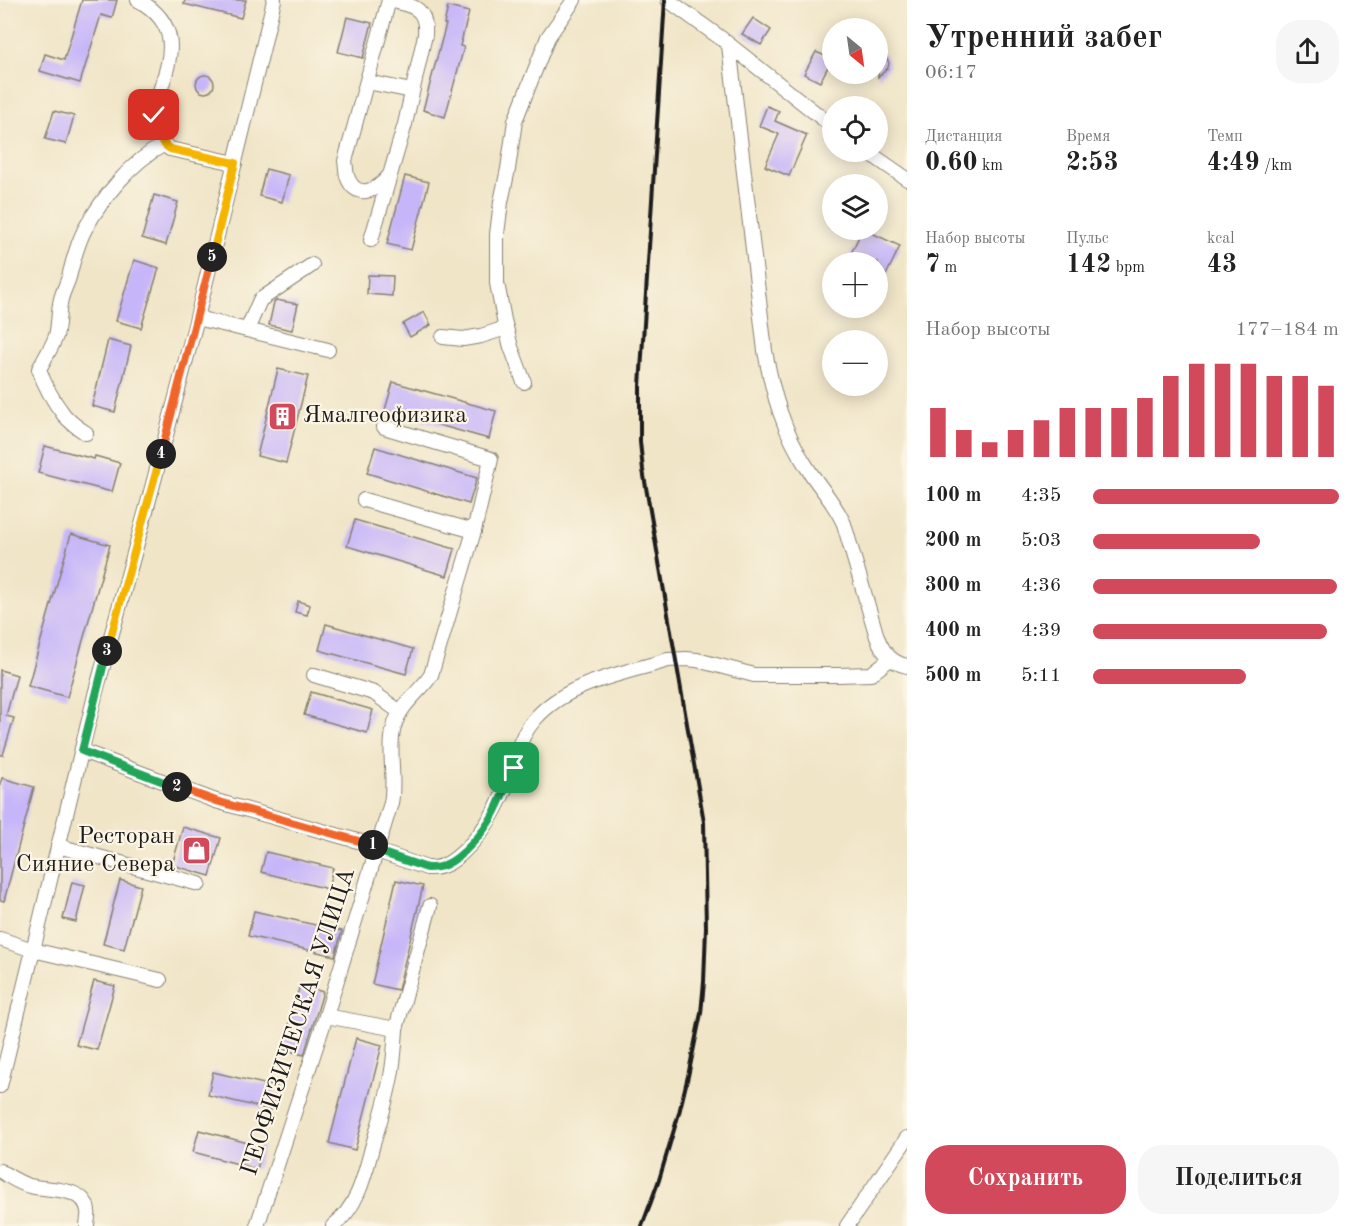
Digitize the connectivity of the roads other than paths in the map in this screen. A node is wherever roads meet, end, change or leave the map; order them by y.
1 (138, 0) edge
2 (274, 0) edge
3 (389, 0) edge
4 (574, 0) edge
5 (668, 0) edge
6 (729, 45) junction
7 (367, 82) junction
8 (412, 91) junction
9 (822, 118) edge
10 (163, 145) junction
11 (882, 162) edge
12 (235, 163) junction
13 (390, 175) junction
14 (907, 179) edge
15 (371, 240) dead end
16 (312, 266) dead end
17 (197, 318) junction
18 (506, 328) junction
19 (247, 330) junction
20 (443, 337) dead end
21 (328, 350) dead end
22 (524, 382) dead end
23 (384, 428) dead end
24 (86, 433) dead end
25 (363, 500) dead end
26 (474, 531) junction
27 (890, 659) junction
28 (907, 666) edge
29 (314, 675) dead end
30 (400, 712) junction
31 (82, 751) junction
32 (58, 846) junction
33 (378, 849) junction
34 (199, 884) dead end
35 (430, 906) dead end
36 (0, 939) edge
37 (33, 950) junction
38 (160, 980) dead end
39 (326, 1016) junction
40 (396, 1029) junction
41 (0, 1086) edge
42 (907, 1138) edge
43 (0, 1171) edge
44 (87, 1226) edge
45 (257, 1226) edge
46 (333, 1226) edge
47 (847, 1226) edge

1 - 10 street
2 - 12 street
3 - 7 street
3 - 8 street
4 - 18 street
5 - 6 street
6 - 9 street
6 - 27 street
7 - 8 street
7 - 13 street
8 - 13 street
10 - 12 street
10 - 24 street
11 - 14 street
12 - 17 street
13 - 15 street
16 - 19 street
17 - 19 street
17 - 31 street
18 - 20 street
18 - 22 street
19 - 21 street
23 - 26 street, ГЕОФИЗИЧЕСКАЯ УЛИЦА
25 - 26 street
26 - 30 street, ГЕОФИЗИЧЕСКАЯ УЛИЦА
27 - 28 street
27 - 33 street
29 - 30 street
30 - 33 street, ГЕОФИЗИЧЕСКАЯ УЛИЦА
31 - 32 street
31 - 33 street
32 - 34 street
32 - 37 street
33 - 39 street, ГЕОФИЗИЧЕСКАЯ УЛИЦА
35 - 40 street
36 - 37 street
37 - 38 street
37 - 41 street
39 - 40 street
39 - 45 street, ГЕОФИЗИЧЕСКАЯ УЛИЦА
40 - 46 street
42 - 47 street
43 - 44 street

